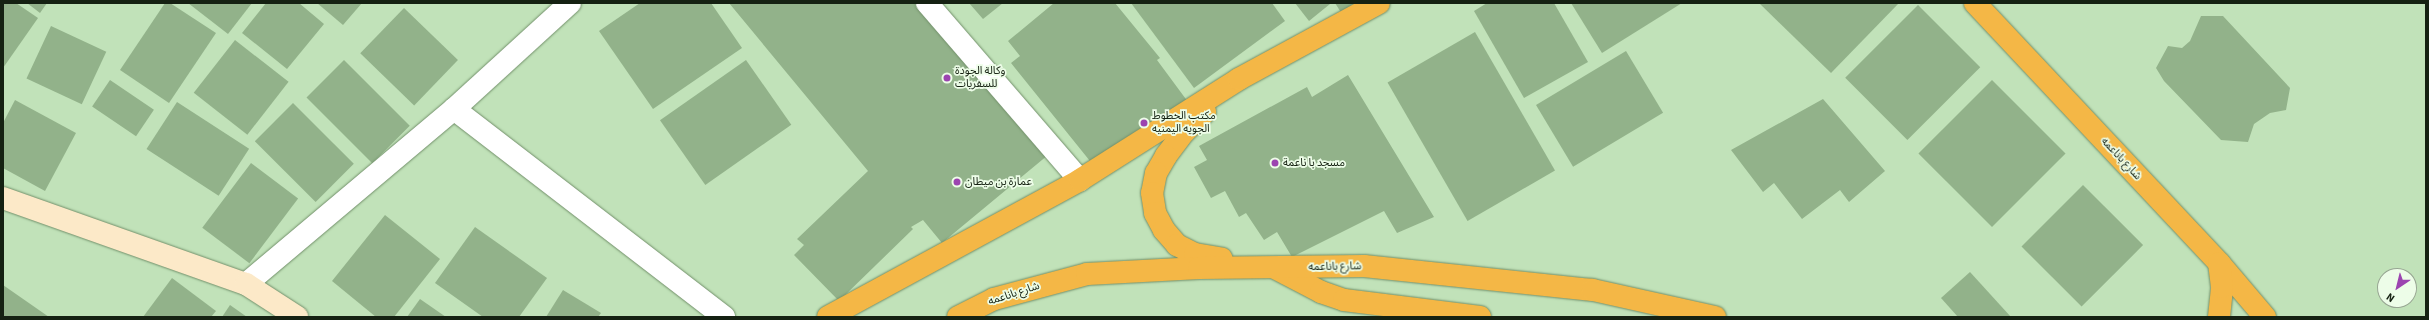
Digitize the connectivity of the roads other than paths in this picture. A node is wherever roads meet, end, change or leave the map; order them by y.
1 (570, 3) edge
2 (927, 3) edge
3 (1379, 3) edge
4 (1975, 3) edge
5 (1239, 79) junction
6 (454, 109) junction
7 (1080, 180) junction
8 (3, 198) edge
9 (2219, 263) junction
10 (1278, 269) junction
11 (246, 284) junction
12 (297, 317) edge
13 (724, 317) edge
14 (828, 317) edge
15 (958, 317) edge
16 (1480, 317) edge
17 (1715, 317) edge
18 (2219, 317) edge
19 (2265, 317) edge

1 - 6 street
2 - 7 street
3 - 5 highway
4 - 9 highway, شارع باناعمه
5 - 7 highway
5 - 10 highway
6 - 11 street
6 - 13 street
7 - 14 highway
8 - 11 street
9 - 18 highway
9 - 19 highway, شارع باناعمه
10 - 15 highway, شارع باناعمه
10 - 16 highway
10 - 17 highway, شارع باناعمه
11 - 12 street

